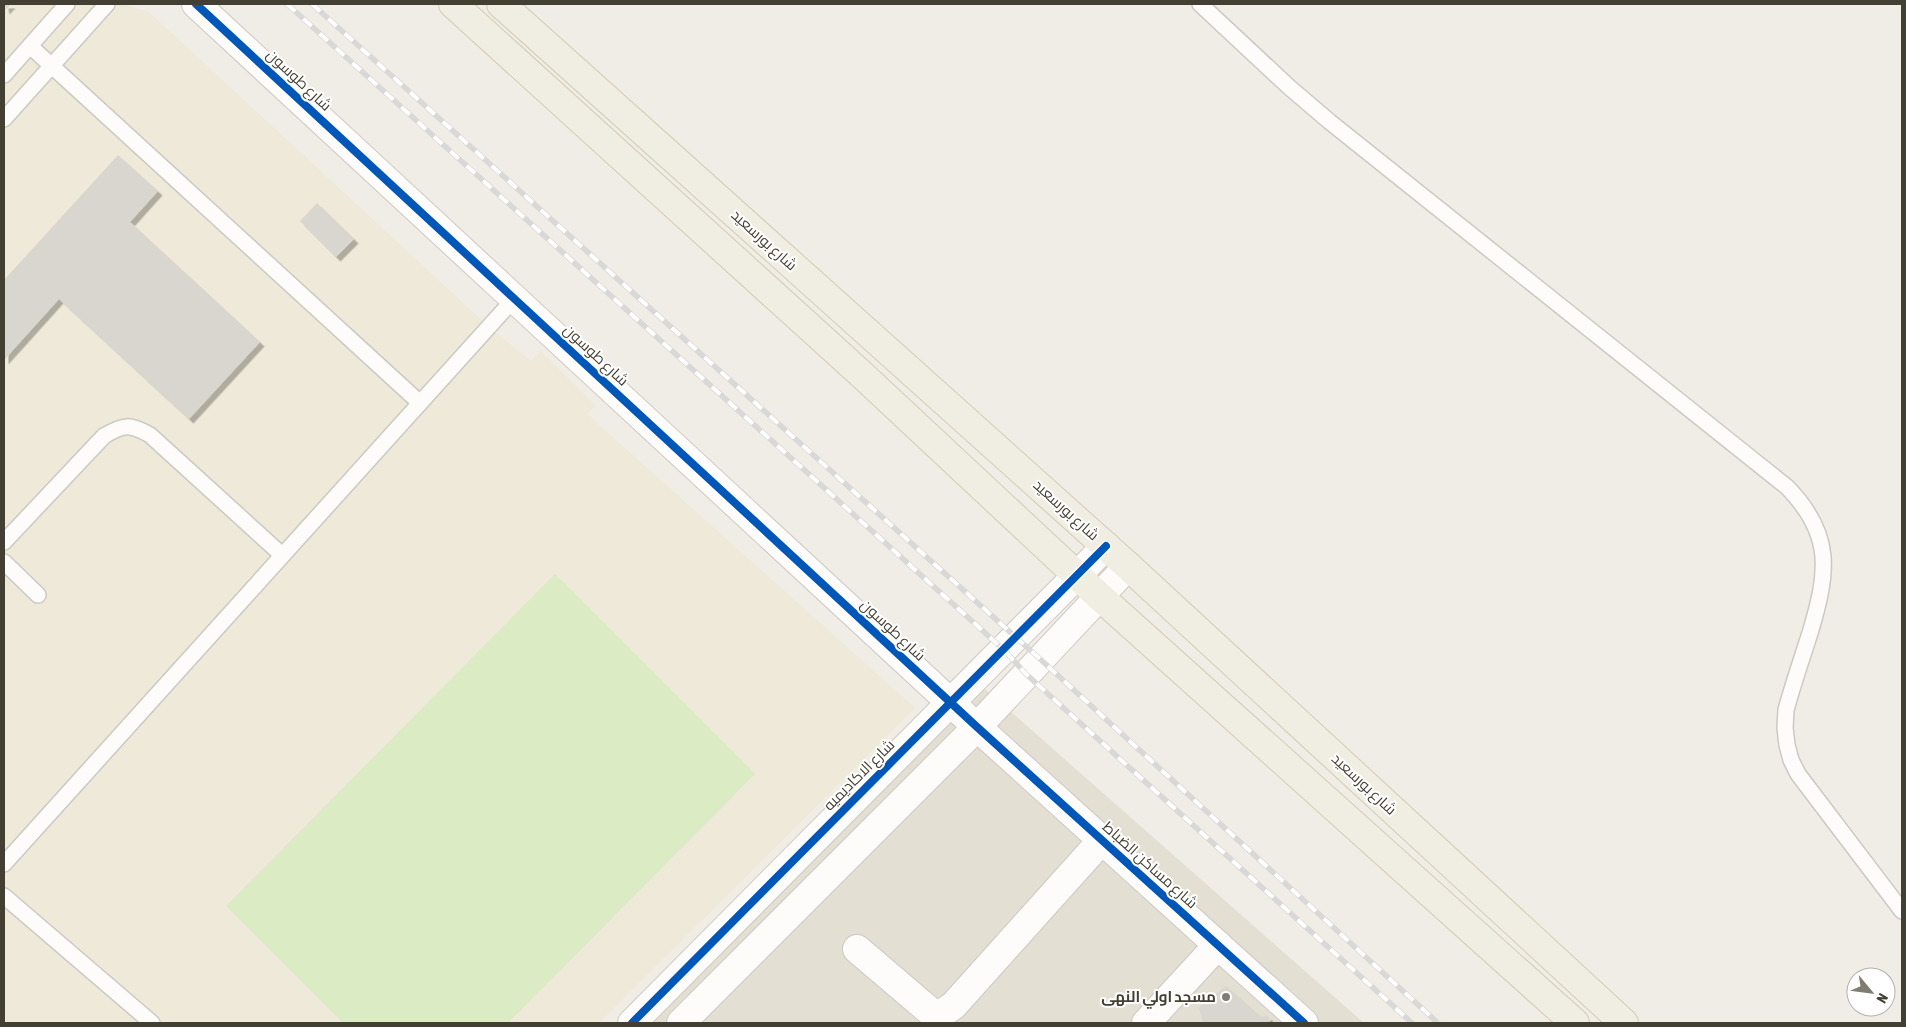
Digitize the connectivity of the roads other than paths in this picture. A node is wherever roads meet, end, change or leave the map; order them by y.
1 (67, 4) edge
2 (107, 4) edge
3 (196, 4) edge
4 (453, 4) edge
5 (501, 4) edge
6 (1200, 4) edge
7 (30, 46) junction
8 (52, 66) junction
9 (4, 75) edge
10 (4, 119) edge
11 (514, 299) junction
12 (420, 403) junction
13 (4, 542) edge
14 (1106, 546) junction
15 (282, 555) junction
16 (4, 562) edge
17 (1128, 566) junction
18 (1077, 574) junction
19 (38, 595) dead end
20 (1099, 596) junction
21 (950, 702) junction
22 (977, 727) junction
23 (1102, 840) junction
24 (4, 864) edge
25 (4, 896) edge
26 (1902, 910) edge
27 (1218, 945) junction
28 (857, 949) dead end
29 (634, 1022) edge
30 (152, 1023) edge
31 (681, 1023) edge
32 (1146, 1023) edge
33 (1304, 1023) edge
34 (1575, 1023) edge
35 (1624, 1023) edge

1 - 7 lane
2 - 8 lane
3 - 11 street, شارع طوسون
4 - 18 main road
5 - 14 main road, شارع بورسعيد
6 - 26 lane
7 - 8 lane
7 - 9 lane
8 - 10 lane
8 - 12 lane
11 - 12 lane
11 - 21 street, شارع طوسون
12 - 15 lane
13 - 15 lane
14 - 17 main road, شارع بورسعيد
14 - 18 street, شارع الاكاديميه
15 - 24 lane
16 - 19 lane
17 - 20 street
17 - 35 main road, شارع بورسعيد
18 - 20 main road
18 - 21 street, شارع الاكاديميه
20 - 22 street
20 - 34 main road
21 - 22 street, شارع طوسون
21 - 29 street, شارع الاكاديميه
22 - 23 street, شارع مساكن الضباط
22 - 31 street
23 - 27 street, شارع مساكن الضباط
23 - 28 street
25 - 30 lane
27 - 32 street
27 - 33 street, شارع مساكن الضباط

